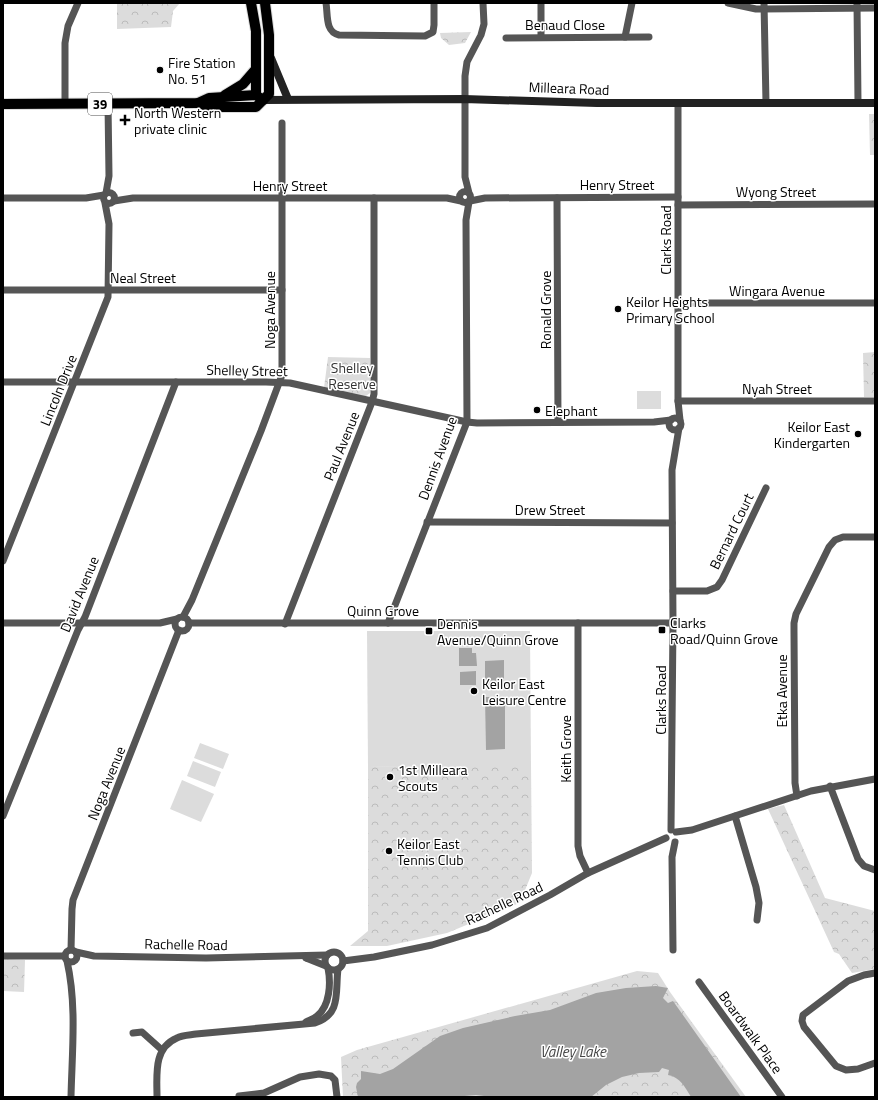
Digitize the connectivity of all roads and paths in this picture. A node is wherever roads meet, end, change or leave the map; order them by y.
1 (78, 3) edge
2 (251, 3) edge
3 (264, 3) edge
4 (326, 3) edge
5 (434, 3) edge
6 (483, 3) edge
7 (540, 3) edge
8 (632, 3) edge
9 (728, 3) edge
10 (765, 6) edge
11 (858, 6) edge
12 (875, 8) edge
13 (541, 37) junction
14 (625, 37) junction
15 (649, 37) dead end
16 (506, 38) dead end
17 (270, 55) junction
18 (256, 69) junction
19 (224, 96) junction
20 (259, 98) junction
21 (288, 99) junction
22 (464, 99) junction
23 (198, 103) junction
24 (678, 103) junction
25 (766, 103) junction
26 (858, 103) junction
27 (875, 103) edge
28 (3, 104) edge
29 (65, 104) junction
30 (108, 104) junction
31 (282, 123) dead end
32 (465, 197) junction
33 (3, 198) edge
34 (109, 198) junction
35 (282, 198) junction
36 (374, 198) junction
37 (557, 198) junction
38 (678, 201) junction
39 (875, 204) edge
40 (3, 290) edge
41 (109, 290) junction
42 (282, 290) junction
43 (678, 303) junction
44 (875, 303) edge
45 (3, 382) edge
46 (76, 382) junction
47 (176, 382) junction
48 (279, 382) junction
49 (678, 401) junction
50 (875, 401) edge
51 (372, 402) junction
52 (467, 422) junction
53 (558, 422) junction
54 (673, 423) junction
55 (675, 450) junction
56 (766, 488) dead end
57 (428, 522) junction
58 (672, 523) junction
59 (875, 537) edge
60 (3, 561) edge
61 (673, 591) junction
62 (184, 620) junction
63 (3, 623) edge
64 (81, 623) junction
65 (160, 623) junction
66 (578, 623) junction
67 (673, 623) junction
68 (285, 624) junction
69 (388, 624) junction
70 (178, 628) junction
71 (875, 779) edge
72 (830, 786) junction
73 (797, 796) junction
74 (3, 816) edge
75 (735, 816) junction
76 (672, 837) junction
77 (875, 870) edge
78 (588, 874) junction
79 (757, 920) dead end
80 (673, 950) dead end
81 (327, 955) junction
82 (3, 956) edge
83 (72, 957) junction
84 (302, 957) junction
85 (343, 961) junction
86 (327, 967) junction
87 (338, 969) junction
88 (875, 973) edge
89 (699, 982) dead end
90 (327, 1001) junction
91 (335, 1006) junction
92 (304, 1023) junction
93 (133, 1033) dead end
94 (162, 1050) junction
95 (875, 1064) edge
96 (239, 1096) dead end
97 (71, 1097) edge
98 (157, 1097) edge
99 (337, 1097) edge
100 (782, 1097) edge

1 - 29 street
2 - 18 main road
3 - 17 main road
4 - 5 street
6 - 22 street, Dennis Avenue
7 - 13 street
8 - 14 street, Benaud Close
9 - 10 street
10 - 11 street
10 - 25 street
11 - 12 street
11 - 26 street
13 - 14 street, Benaud Close
13 - 16 street, Benaud Close
14 - 15 street, Benaud Close
17 - 20 main road
17 - 21 main road
18 - 19 main road, 39
18 - 20 main road
19 - 20 main road, Milleara Road / 39
19 - 23 main road, Milleara Road / 39
20 - 21 main road, Milleara Road
20 - 23 main road, Milleara Road / 39
21 - 22 main road, Milleara Road
22 - 24 main road, Milleara Road
22 - 32 street, Dennis Avenue
23 - 30 main road, Milleara Road / 39
24 - 25 main road, Milleara Road
24 - 38 street, Clarks Road
25 - 26 main road, Milleara Road
26 - 27 main road, Milleara Road
28 - 29 main road, Milleara Road / 39
29 - 30 main road, Milleara Road / 39
30 - 34 street, Lincoln Drive
31 - 35 street, Noga Avenue
32 - 36 street, Henry Street
32 - 37 street, Henry Street
32 - 52 street, Dennis Avenue
33 - 34 street, Henry Street
34 - 35 street, Henry Street
34 - 41 street, Lincoln Drive
35 - 36 street, Henry Street
35 - 42 street, Noga Avenue
36 - 51 street, Paul Avenue
37 - 38 street, Henry Street
37 - 53 street, Ronald Grove
38 - 39 street, Wyong Street
38 - 43 street, Clarks Road
40 - 41 street, Neal Street
41 - 42 street, Neal Street
41 - 46 street, Lincoln Drive
42 - 48 street, Noga Avenue
43 - 44 street, Wingara Avenue
43 - 49 street, Clarks Road
45 - 46 street, Shelley Street
46 - 47 street, Shelley Street
46 - 60 street, Lincoln Drive
47 - 48 street, Shelley Street
47 - 64 street, David Avenue
48 - 51 street, Shelley Street
48 - 62 street, Noga Avenue
49 - 50 street, Nyah Street
49 - 54 street, Clarks Road
51 - 52 street, Shelley Street
51 - 68 street, Paul Avenue
52 - 53 street, Shelley Street
52 - 57 street, Dennis Avenue
53 - 54 street, Shelley Street
54 - 55 street, Clarks Road
54 - 55 street, Clarks Road
55 - 58 street, Clarks Road
56 - 61 street, Bernard Court
57 - 58 street, Drew Street
57 - 69 street, Dennis Avenue
58 - 61 street, Clarks Road
59 - 73 street, Etka Avenue
61 - 67 street, Clarks Road
62 - 65 street, Quinn Grove
62 - 68 street, Quinn Grove
62 - 70 street
62 - 70 street
63 - 64 street, Quinn Grove
64 - 65 street, Quinn Grove
64 - 74 street, David Avenue
65 - 70 street, Quinn Grove
66 - 67 street, Quinn Grove
66 - 69 street, Quinn Grove
66 - 78 street, Keith Grove
67 - 76 street, Clarks Road
68 - 69 street, Quinn Grove
70 - 83 street, Noga Avenue
71 - 72 street, Rachelle Road
72 - 73 street, Rachelle Road
72 - 77 street
73 - 75 street, Rachelle Road
75 - 76 street, Rachelle Road
75 - 79 street
76 - 78 street, Rachelle Road
76 - 80 street, Clarks Road
78 - 85 street, Rachelle Road
81 - 84 street, Rachelle Road
81 - 85 street
81 - 86 street
82 - 83 street, Rachelle Road
83 - 84 street, Rachelle Road
83 - 97 street, Noga Avenue
84 - 86 street, Rachelle Road
85 - 87 street
86 - 87 street
86 - 90 street
87 - 91 street
88 - 95 street
89 - 100 street, Boardwalk Place
90 - 91 street
90 - 92 street
91 - 92 street
92 - 94 street
93 - 94 street
94 - 98 street
96 - 99 street

